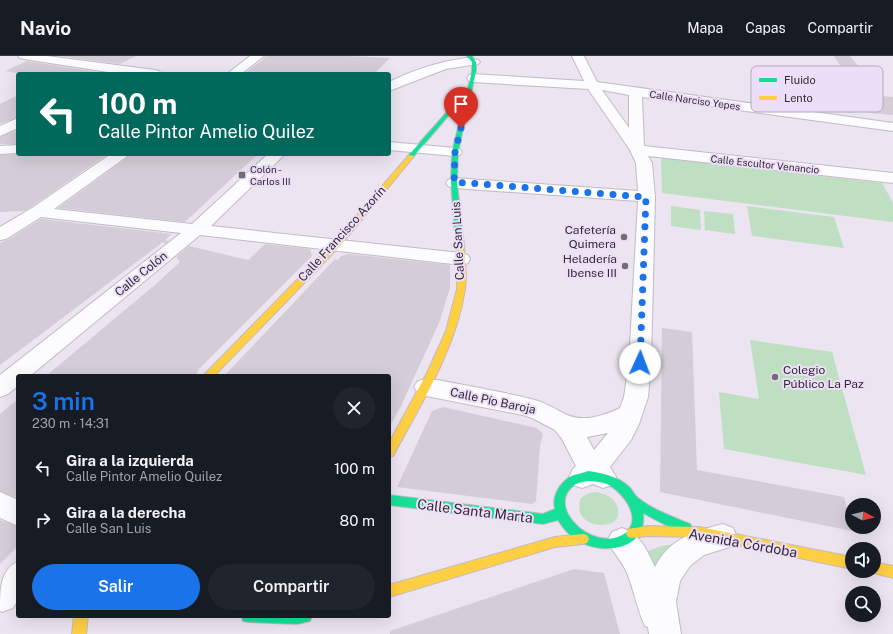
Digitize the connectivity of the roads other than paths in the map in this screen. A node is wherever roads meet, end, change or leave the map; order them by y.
1 (24, 56) edge
2 (258, 56) edge
3 (459, 56) edge
4 (578, 56) edge
5 (137, 59) dead end
6 (472, 59) edge
7 (449, 64) junction
8 (113, 72) edge
9 (236, 72) edge
10 (391, 79) edge
11 (404, 79) junction
12 (472, 82) junction
13 (592, 85) junction
14 (391, 86) edge
15 (634, 92) junction
16 (751, 108) edge
17 (782, 112) edge
18 (16, 123) edge
19 (893, 127) edge
20 (0, 132) edge
21 (391, 146) edge
22 (418, 148) junction
23 (16, 149) edge
24 (0, 150) edge
25 (638, 150) junction
26 (455, 152) junction
27 (118, 156) edge
28 (274, 156) edge
29 (893, 178) edge
30 (454, 182) junction
31 (646, 197) junction
32 (31, 216) junction
33 (0, 219) edge
34 (198, 228) junction
35 (0, 235) edge
36 (336, 245) junction
37 (461, 259) junction
38 (17, 374) edge
39 (210, 374) edge
40 (16, 375) edge
41 (426, 387) junction
42 (0, 388) edge
43 (630, 414) junction
44 (563, 423) junction
45 (391, 449) edge
46 (592, 474) junction
47 (391, 500) edge
48 (636, 502) junction
49 (0, 504) edge
50 (560, 512) junction
51 (16, 513) edge
52 (711, 535) junction
53 (627, 537) junction
54 (583, 539) junction
55 (845, 562) edge
56 (881, 569) edge
57 (893, 572) edge
58 (391, 590) edge
59 (80, 618) edge
60 (299, 618) edge
61 (293, 629) dead end
62 (79, 634) edge
63 (663, 634) edge

1 - 8 street
2 - 9 street
3 - 7 street
4 - 13 street
5 - 8 street
6 - 7 street
6 - 12 main road, Calle San Luis
7 - 11 street
10 - 11 street
11 - 14 street
12 - 13 street, Calle Narciso Yepes
12 - 22 main road, Calle Francisco Azorín
12 - 26 main road, Calle San Luis
13 - 15 street, Calle Narciso Yepes
13 - 25 street
15 - 16 street, Calle Narciso Yepes
15 - 25 street
17 - 19 street, Calle Narciso Yepes
18 - 20 street
21 - 22 street
22 - 26 street
22 - 36 main road, Calle Francisco Azorín
23 - 24 street
25 - 29 street, Calle Escultor Venancio
25 - 31 street
26 - 30 main road, Calle San Luis
27 - 32 street
28 - 34 street, Calle Colón
30 - 31 street
30 - 37 main road, Calle San Luis
31 - 43 street
32 - 33 street
32 - 34 street
32 - 35 street
34 - 36 street
34 - 38 street, Calle Colón
36 - 37 street
36 - 39 main road, Calle Francisco Azorín
37 - 41 main road, Calle San Luis
40 - 42 street, Calle Colón
41 - 44 street, Calle Pío Baroja
41 - 45 main road, Calle San Luis
43 - 44 street, Calle Pío Baroja
43 - 46 street
44 - 46 street
46 - 48 main road
46 - 50 main road
47 - 50 main road, Calle Santa Marta
48 - 52 main road
48 - 53 main road
49 - 51 street
50 - 54 main road
52 - 53 main road, Avenida Córdoba
52 - 55 main road, Avenida Córdoba
52 - 63 street
53 - 54 main road
53 - 63 street
54 - 58 main road
56 - 57 main road
59 - 62 main road
60 - 61 main road

